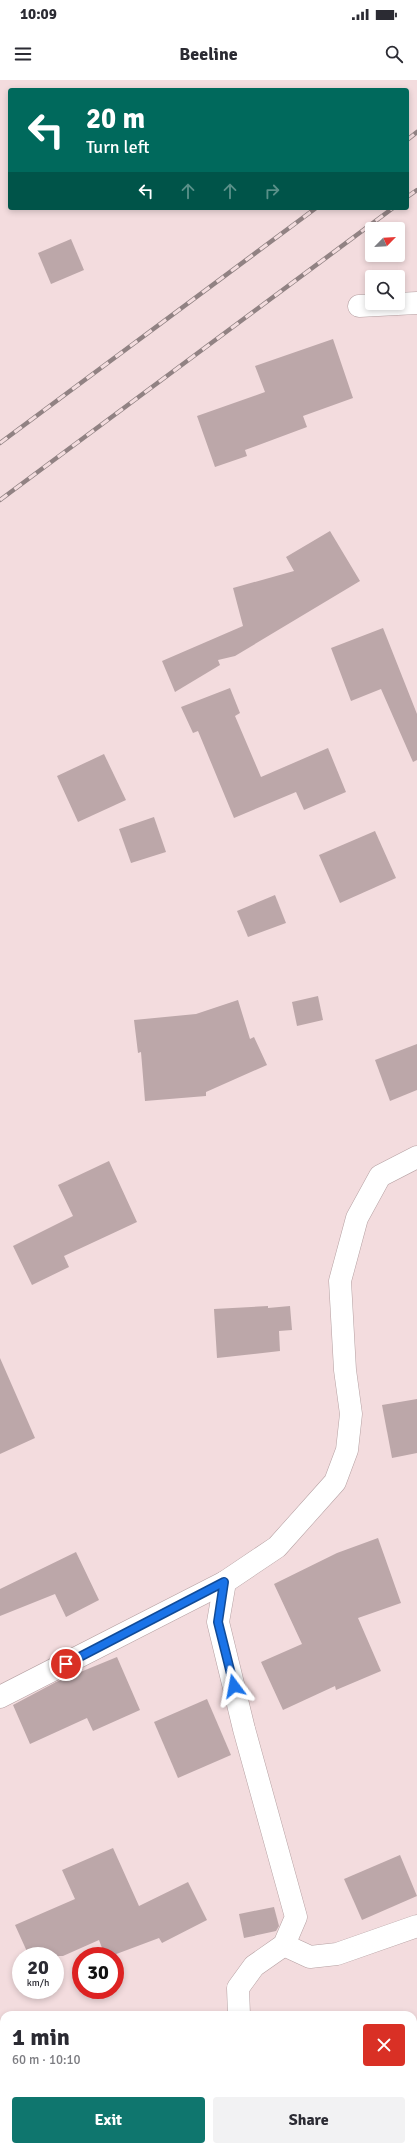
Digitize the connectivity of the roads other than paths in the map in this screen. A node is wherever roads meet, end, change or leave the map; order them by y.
1 (417, 303) edge
2 (359, 306) dead end
3 (417, 1157) edge
4 (224, 1582) junction
5 (0, 1697) edge
6 (417, 1926) edge
7 (284, 1944) junction
8 (239, 2011) edge

1 - 2 street
3 - 4 street
4 - 5 street
4 - 7 street
6 - 7 street
7 - 8 street

